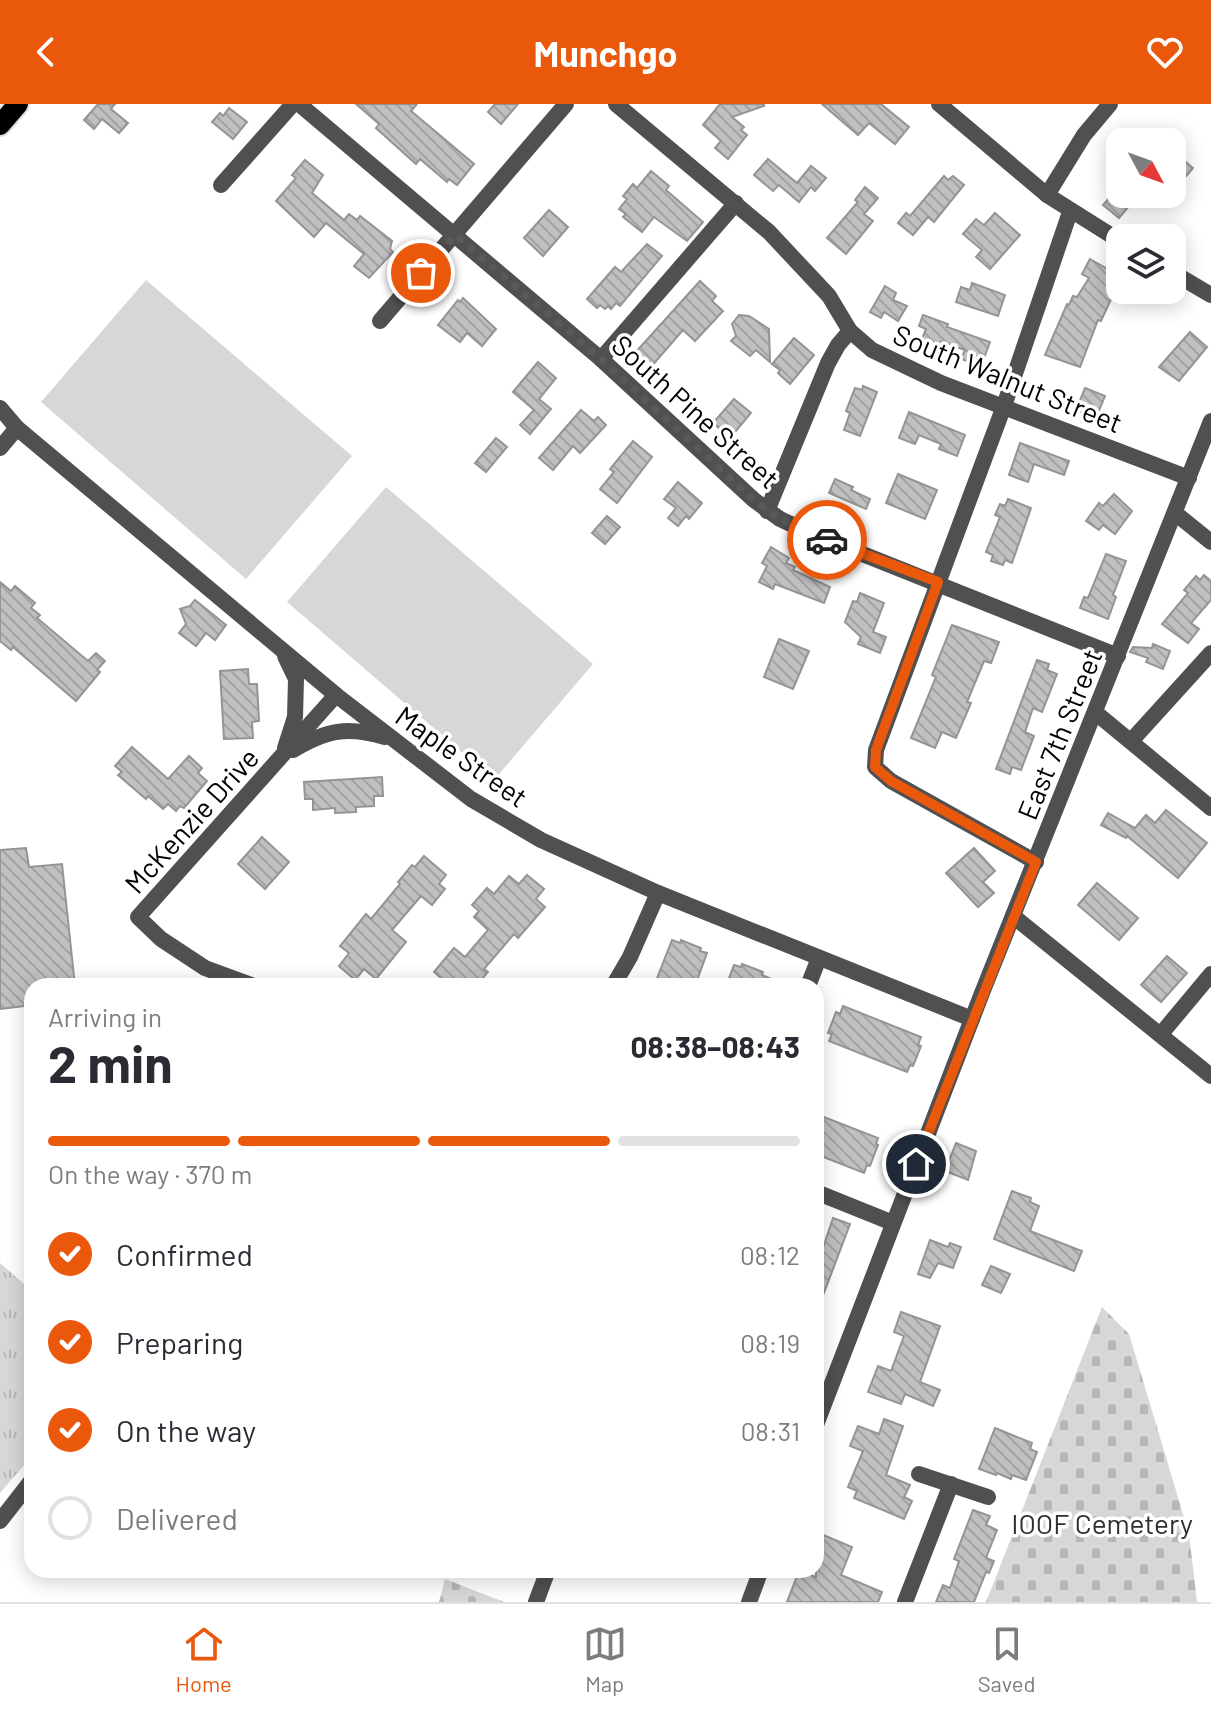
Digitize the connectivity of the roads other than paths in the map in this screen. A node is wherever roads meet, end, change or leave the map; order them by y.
1 (18, 104) edge
2 (296, 104) edge
3 (566, 104) edge
4 (616, 104) edge
5 (939, 104) edge
6 (1110, 104) edge
7 (0, 125) edge
8 (221, 185) dead end
9 (1047, 195) junction
10 (736, 203) junction
11 (1070, 212) junction
12 (1106, 233) edge
13 (455, 235) junction
14 (1186, 280) edge
15 (1211, 295) edge
16 (380, 321) dead end
17 (850, 331) junction
18 (601, 359) junction
19 (1004, 406) junction
20 (0, 408) edge
21 (1211, 421) edge
22 (17, 428) junction
23 (0, 448) edge
24 (1189, 478) junction
25 (767, 511) junction
26 (1175, 513) junction
27 (1211, 542) edge
28 (938, 582) junction
29 (283, 651) junction
30 (1211, 653) edge
31 (1118, 656) junction
32 (336, 695) junction
33 (1096, 713) junction
34 (392, 739) junction
35 (1132, 740) junction
36 (282, 757) junction
37 (1211, 808) edge
38 (1036, 862) junction
39 (658, 893) junction
40 (1013, 916) junction
41 (819, 958) junction
42 (1211, 974) edge
43 (232, 978) edge
44 (618, 978) edge
45 (811, 978) edge
46 (972, 1019) junction
47 (1161, 1034) junction
48 (1211, 1076) edge
49 (824, 1195) edge
50 (893, 1223) junction
51 (824, 1404) edge
52 (919, 1474) dead end
53 (951, 1484) junction
54 (24, 1490) edge
55 (988, 1497) dead end
56 (0, 1521) edge
57 (545, 1578) edge
58 (758, 1578) edge
59 (536, 1602) edge
60 (749, 1602) edge
61 (905, 1602) edge

1 - 7 main road
2 - 8 street
2 - 13 street, South Pine Street
3 - 13 street
4 - 10 street, South Walnut Street
5 - 9 street
6 - 9 street
9 - 11 street
10 - 17 street, South Walnut Street
10 - 18 street
11 - 12 street
11 - 19 street
13 - 16 street
13 - 18 street, South Pine Street
14 - 15 street
17 - 19 street, South Walnut Street
17 - 25 street
18 - 25 street, South Pine Street
19 - 24 street, South Walnut Street
19 - 28 street
20 - 22 street, Maple Street
21 - 24 street, East 7th Street
22 - 23 street
22 - 29 street, Maple Street
24 - 26 street, East 7th Street
25 - 28 street, South Pine Street
26 - 27 street
26 - 31 street, East 7th Street
28 - 31 street, South Pine Street
28 - 38 street
29 - 32 street, Maple Street
29 - 36 street, McKenzie Drive
30 - 35 street
31 - 33 street, East 7th Street
32 - 34 street, Maple Street
32 - 36 street, McKenzie Drive
33 - 35 street
33 - 38 street, East 7th Street
34 - 36 street, McKenzie Drive
34 - 39 street, Maple Street
35 - 37 street
36 - 43 street, McKenzie Drive
38 - 40 street, East 7th Street
39 - 41 street, Maple Street
39 - 44 street
40 - 46 street, East 7th Street
40 - 47 street
41 - 45 street
41 - 46 street, Maple Street
42 - 47 street
46 - 50 street, East 7th Street
47 - 48 street
49 - 50 street
50 - 51 street, East 7th Street
52 - 53 street
53 - 55 street
53 - 61 street
54 - 56 street
57 - 59 street
58 - 60 street

